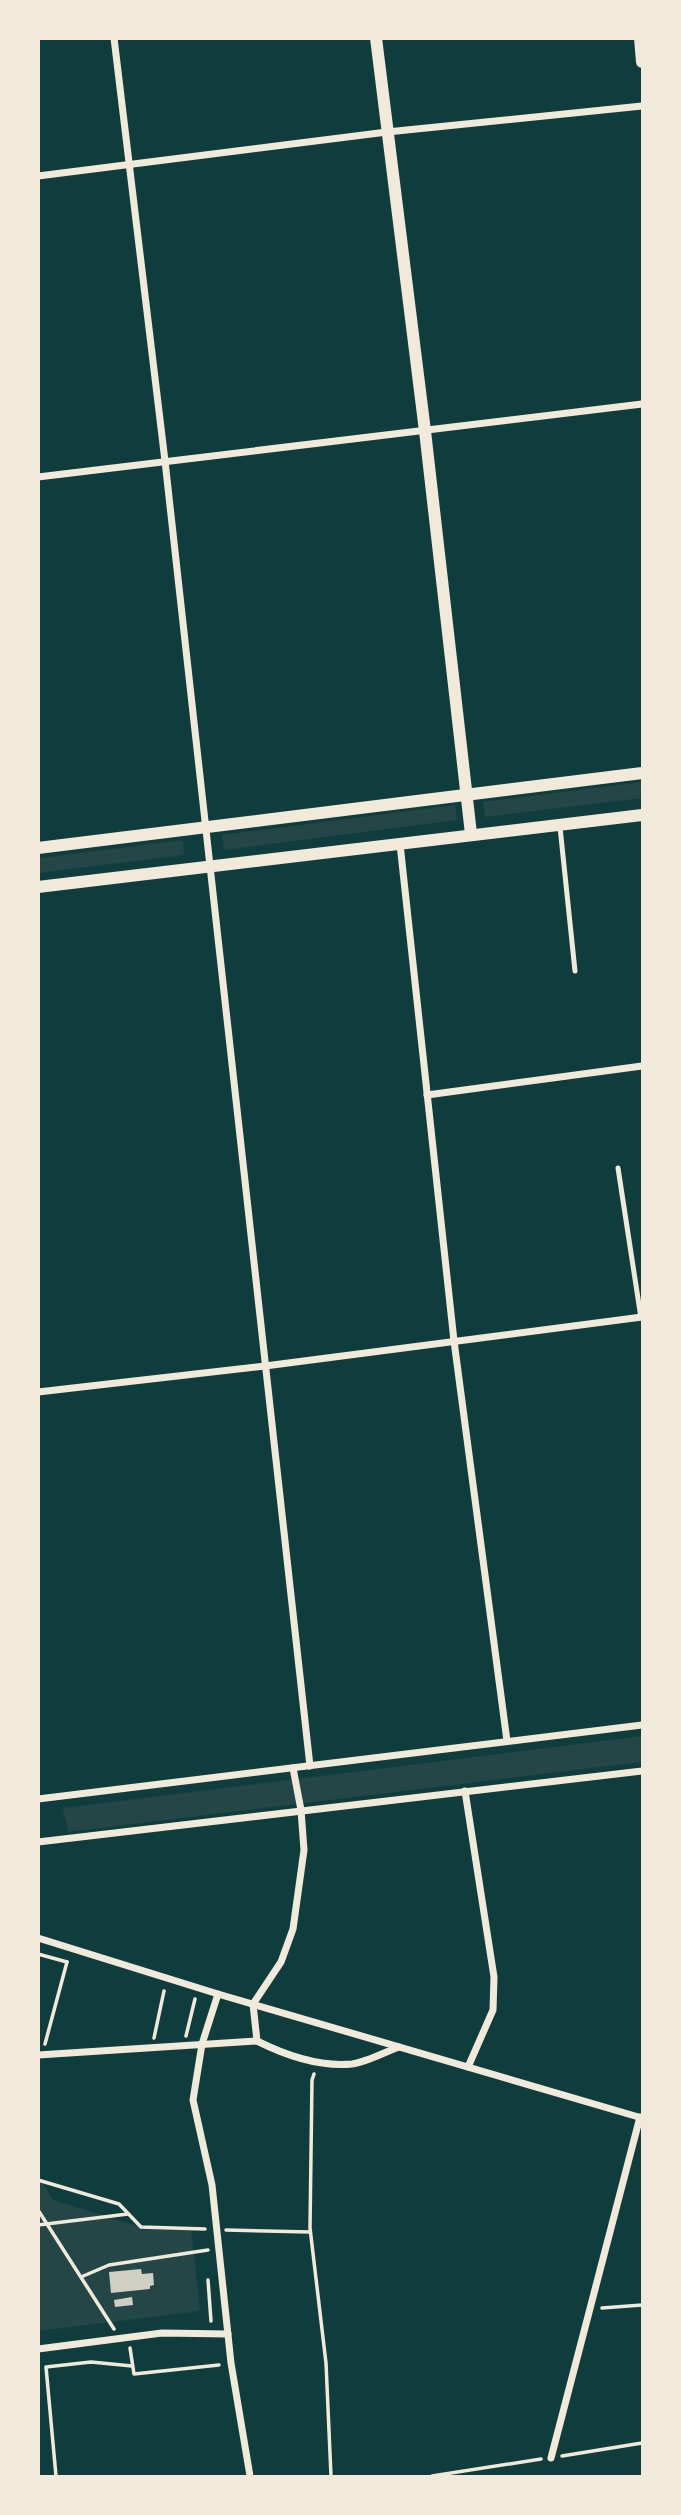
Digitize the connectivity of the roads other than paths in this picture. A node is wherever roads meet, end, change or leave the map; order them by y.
1 (114, 38) edge
2 (376, 38) edge
3 (640, 38) edge
4 (642, 62) edge
5 (642, 106) edge
6 (387, 132) junction
7 (127, 166) junction
8 (38, 176) edge
9 (642, 404) edge
10 (425, 431) junction
11 (165, 461) junction
12 (38, 477) edge
13 (642, 773) edge
14 (466, 795) junction
15 (642, 815) edge
16 (560, 823) junction
17 (206, 827) junction
18 (471, 834) junction
19 (400, 844) junction
20 (38, 848) edge
21 (209, 867) junction
22 (38, 887) edge
23 (575, 971) dead end
24 (642, 1066) edge
25 (427, 1095) junction
26 (618, 1168) dead end
27 (642, 1317) edge
28 (454, 1341) junction
29 (265, 1366) junction
30 (38, 1392) edge
31 (642, 1725) edge
32 (508, 1741) junction
33 (310, 1766) junction
34 (293, 1768) junction
35 (642, 1771) edge
36 (465, 1791) junction
37 (38, 1799) edge
38 (301, 1810) junction
39 (38, 1842) edge
40 (38, 1938) edge
41 (218, 1994) junction
42 (253, 2004) junction
43 (257, 2041) junction
44 (202, 2044) junction
45 (399, 2047) junction
46 (40, 2055) edge
47 (468, 2067) junction
48 (641, 2117) edge
49 (228, 2334) junction
50 (38, 2349) edge
51 (551, 2458) dead end
52 (250, 2476) edge

1 - 7 street
2 - 6 street
3 - 4 street
5 - 6 street
6 - 7 street
6 - 10 street
7 - 8 street
7 - 11 street
9 - 10 street
10 - 11 street
10 - 14 street
11 - 12 street
11 - 17 street
13 - 14 street
14 - 17 street
14 - 18 street
15 - 16 street
16 - 18 street
16 - 23 lane
17 - 20 street
17 - 21 street
18 - 19 street
19 - 21 street
19 - 25 street
21 - 22 street
21 - 29 street
24 - 25 street
25 - 28 street
26 - 27 lane
27 - 28 street
28 - 29 street
28 - 32 street
29 - 30 street
29 - 33 street
31 - 32 street
32 - 33 street
33 - 34 street
34 - 37 street
34 - 38 street
35 - 36 street
36 - 38 street
36 - 47 street
38 - 39 street
38 - 42 street
40 - 41 street
41 - 42 street
41 - 44 street
42 - 43 street
42 - 45 street
43 - 44 street
43 - 45 street
44 - 46 street
44 - 49 street
45 - 47 street
47 - 48 street
48 - 51 street
49 - 50 street
49 - 52 street

